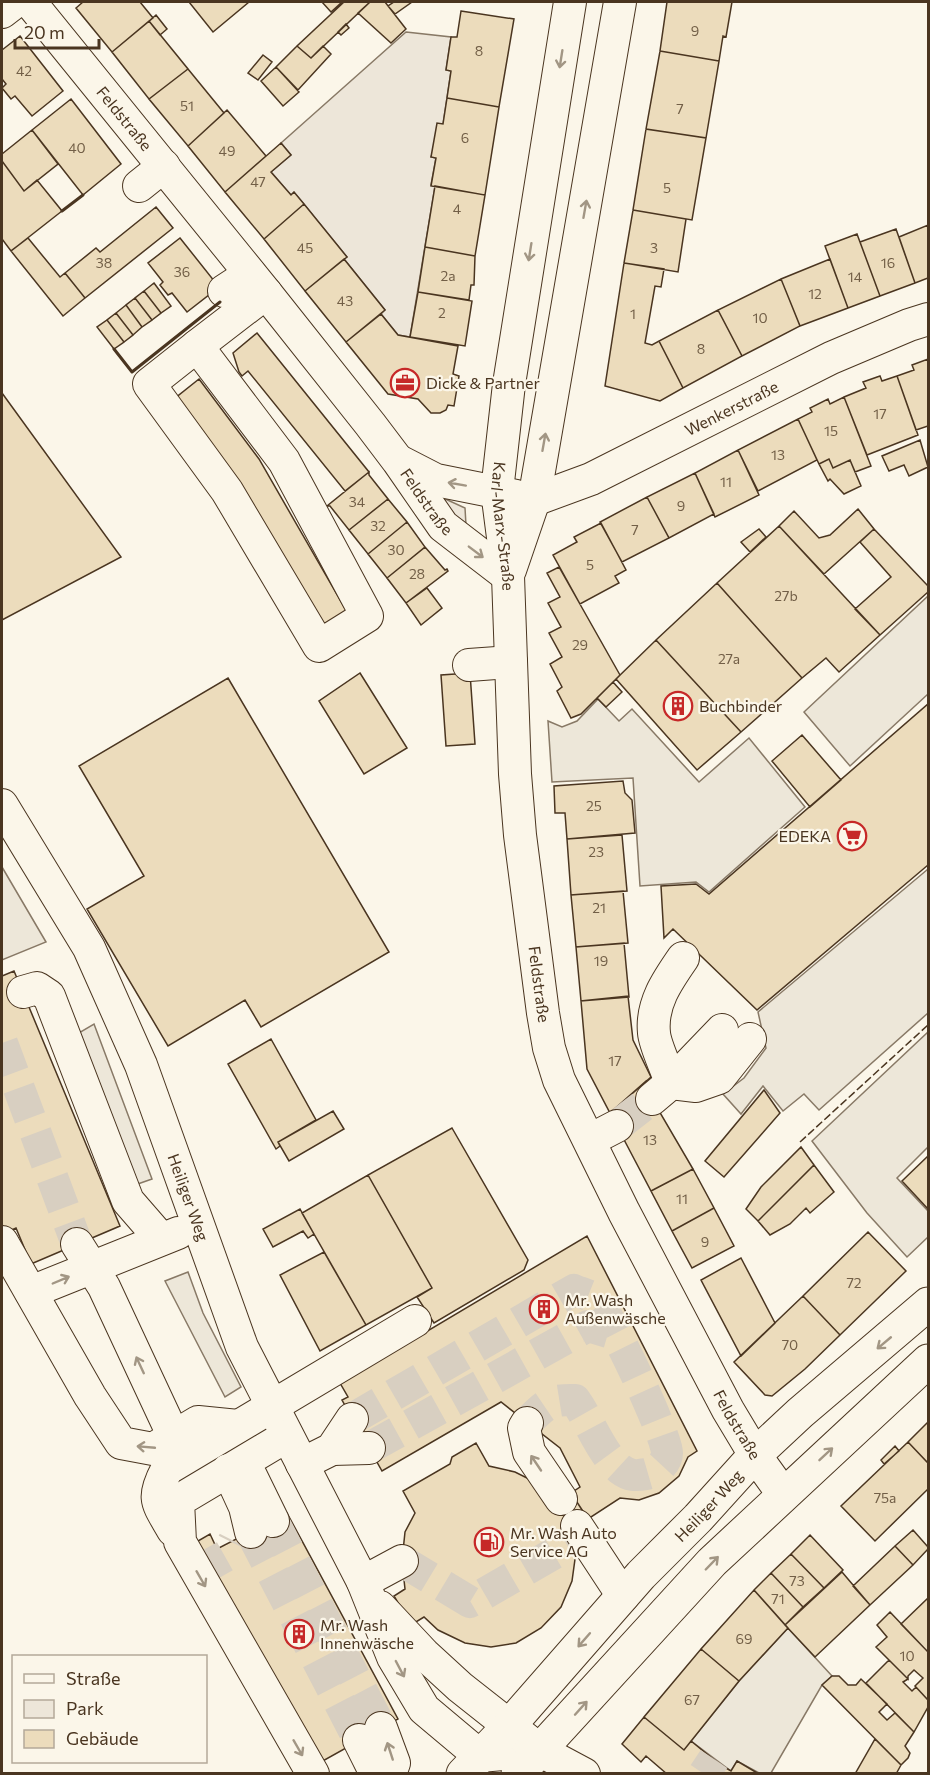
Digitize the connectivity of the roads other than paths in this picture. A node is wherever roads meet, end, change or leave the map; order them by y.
1 (15, 2) edge
2 (30, 2) edge
3 (570, 2) edge
4 (620, 2) edge
5 (2, 12) edge
6 (164, 166) junction
7 (139, 186) dead end
8 (258, 283) junction
9 (224, 291) dead end
10 (928, 319) edge
11 (196, 346) junction
12 (398, 461) junction
13 (497, 491) junction
14 (534, 500) junction
15 (508, 576) junction
16 (512, 662) junction
17 (469, 664) dead end
18 (2, 805) edge
19 (682, 958) dead end
20 (23, 992) dead end
21 (736, 1034) dead end
22 (198, 1225) junction
23 (161, 1239) junction
24 (2, 1242) edge
25 (84, 1256) junction
26 (31, 1293) junction
27 (928, 1304) edge
28 (415, 1321) dead end
29 (928, 1361) edge
30 (272, 1407) junction
31 (352, 1419) tunnel mouth
32 (527, 1423) dead end
33 (238, 1426) junction
34 (287, 1436) junction
35 (174, 1437) junction
36 (369, 1448) tunnel mouth
37 (332, 1449) junction
38 (755, 1455) junction
39 (302, 1464) junction
40 (236, 1466) junction
41 (783, 1494) junction
42 (561, 1499) dead end
43 (250, 1525) tunnel mouth
44 (577, 1526) dead end
45 (180, 1542) junction
46 (402, 1562) dead end
47 (366, 1589) junction
48 (623, 1596) junction
49 (509, 1726) junction
50 (541, 1751) junction
51 (471, 1765) edge
52 (313, 1773) edge
53 (376, 1773) edge
54 (390, 1773) edge
55 (518, 1773) edge
56 (584, 1773) edge

1 - 5 street
2 - 6 street, Feldstraße
3 -> 13 street, Karl-Marx-Straße
14 -> 4 street, Karl-Marx-Straße
6 - 7 street
6 - 8 street, Feldstraße
8 - 9 street
8 - 11 street
8 - 12 street, Feldstraße
10 - 14 street, Wenkerstraße
11 - 11 street
13 -> 12 street, Feldstraße
12 -> 15 street, Feldstraße
13 - 14 street, Feldstraße
13 - 15 street, Karl-Marx-Straße
14 - 15 street, Karl-Marx-Straße
15 - 16 street, Feldstraße
16 - 17 street
16 - 38 street, Feldstraße
18 - 22 street, Heiliger Weg
19 - 21 street
20 - 23 street
22 - 23 street
22 - 30 street, Heiliger Weg
23 - 25 street
24 - 26 street
26 -> 25 street
35 -> 25 street
35 -> 26 street
27 -> 38 main road, Heiliger Weg
28 - 30 street
41 -> 29 main road
30 - 33 street
30 - 34 street, Heiliger Weg
31 - 37 street
42 -> 32 street
33 - 35 street
33 - 45 street
34 - 39 street, Heiliger Weg
34 - 40 street
36 - 37 street
37 - 39 street
38 - 41 street, Feldstraße
38 - 48 main road, Heiliger Weg
39 - 47 street, Heiliger Weg
40 - 43 street
40 - 45 street
50 -> 41 main road
44 - 48 street
45 -> 52 street
46 - 47 street
47 - 49 street, Heiliger Weg
47 -> 51 street, Heiliger Weg
48 -> 49 main road, Heiliger Weg
49 - 50 street
49 - 51 main road, Heiliger Weg
50 - 51 street
50 - 55 main road
50 - 56 street
54 -> 53 street

